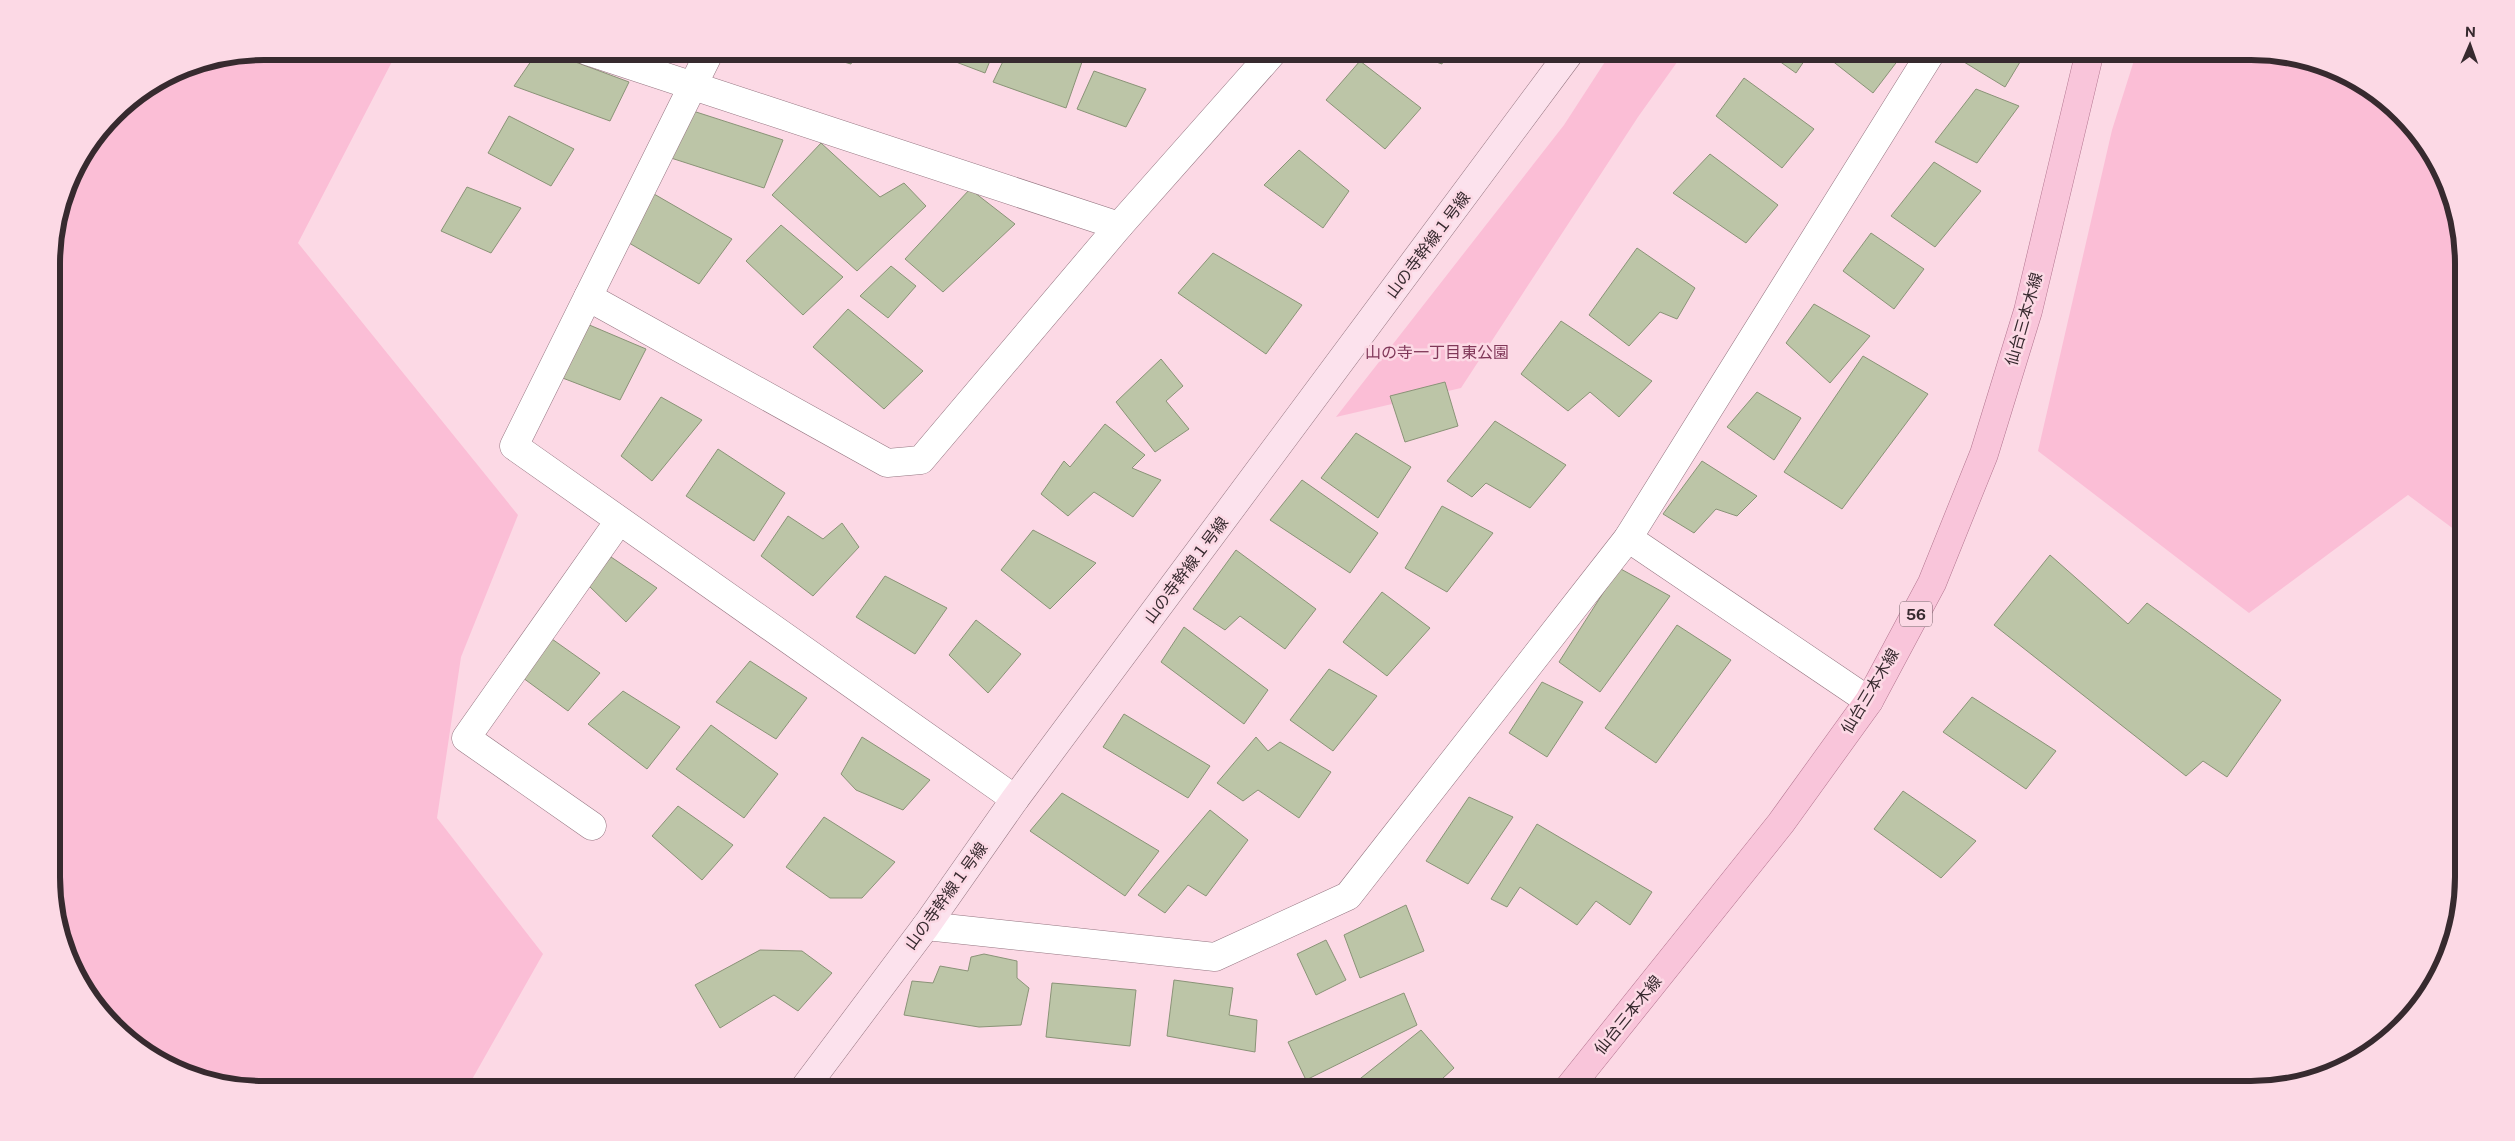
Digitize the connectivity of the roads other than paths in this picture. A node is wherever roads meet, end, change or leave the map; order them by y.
1 (614, 60) edge
2 (706, 60) edge
3 (1266, 60) edge
4 (1564, 60) edge
5 (1926, 60) edge
6 (2088, 60) edge
7 (693, 86) junction
8 (1119, 226) junction
9 (588, 297) junction
10 (619, 521) junction
11 (1628, 538) junction
12 (1869, 701) junction
13 (1015, 800) junction
14 (592, 826) dead end
15 (926, 926) junction
16 (810, 1081) edge
17 (1575, 1081) edge

1 - 7 street
2 - 7 street
3 - 8 street
4 - 13 street, 山の寺幹線１号線
5 - 11 street
6 - 12 main road, 仙台三本木線 / 56
7 - 8 street
7 - 9 street
8 - 9 street
9 - 10 street
10 - 13 street
10 - 14 street
11 - 12 street
11 - 15 street
12 - 17 main road, 仙台三本木線 / 56
13 - 15 street, 山の寺幹線１号線
15 - 16 street, 山の寺幹線１号線

